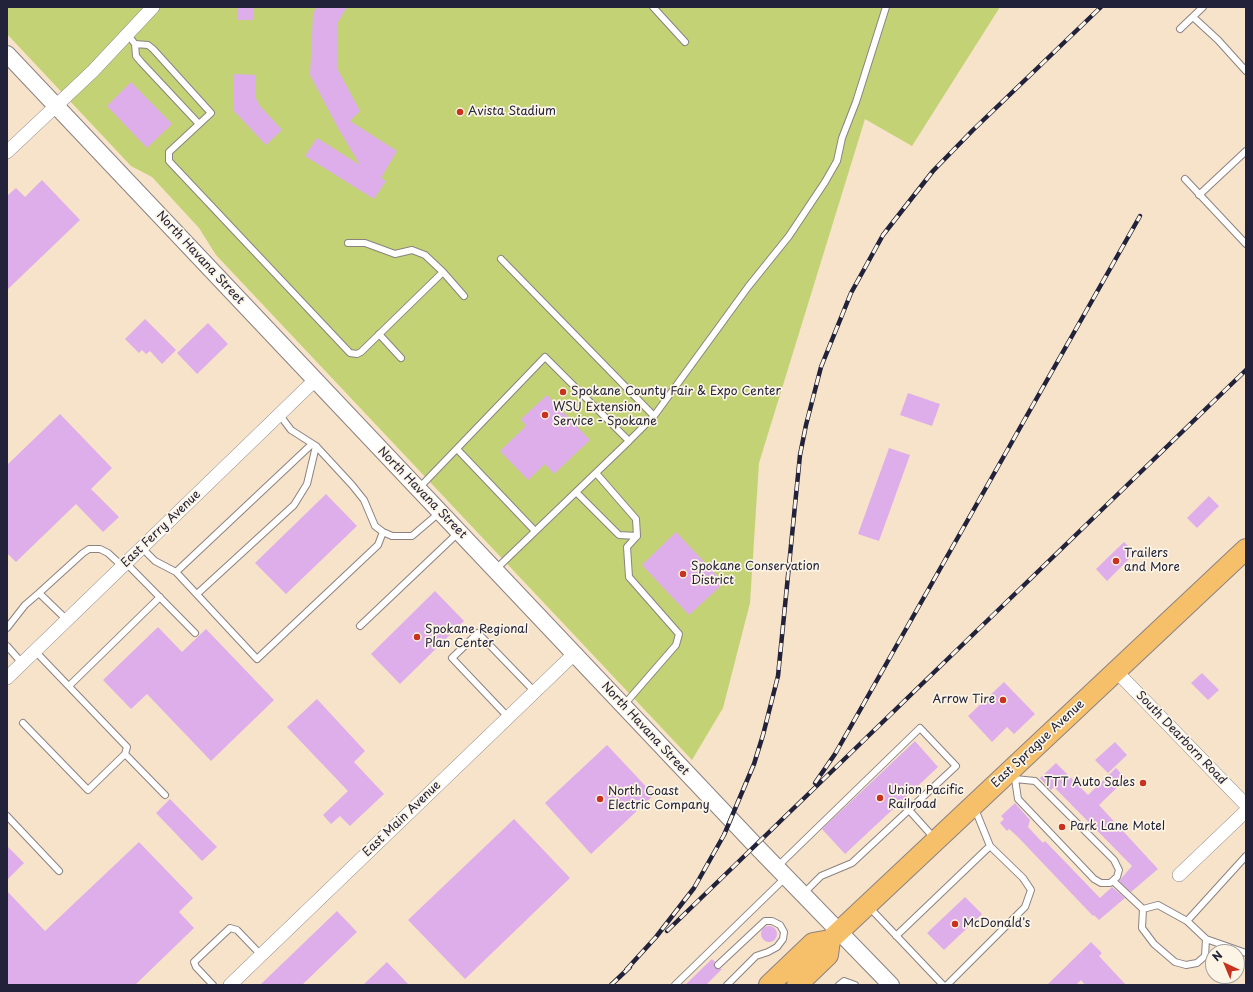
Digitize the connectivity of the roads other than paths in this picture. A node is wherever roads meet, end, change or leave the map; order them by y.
1 (153, 7) edge
2 (652, 7) edge
3 (886, 7) edge
4 (1203, 7) edge
5 (1193, 17) junction
6 (1180, 29) dead end
7 (131, 40) junction
8 (685, 42) dead end
9 (7, 54) edge
10 (1246, 71) edge
11 (56, 105) junction
12 (199, 124) junction
13 (1246, 151) edge
14 (7, 152) edge
15 (1184, 180) dead end
16 (1199, 195) junction
17 (348, 243) dead end
18 (1246, 244) edge
19 (501, 259) dead end
20 (443, 272) junction
21 (464, 296) dead end
22 (379, 334) junction
23 (401, 358) dead end
24 (315, 380) junction
25 (279, 414) junction
26 (654, 416) junction
27 (629, 441) junction
28 (314, 445) junction
29 (457, 449) junction
30 (596, 473) junction
31 (418, 489) junction
32 (576, 492) junction
33 (440, 512) junction
34 (535, 531) junction
35 (383, 532) junction
36 (460, 532) junction
37 (637, 536) junction
38 (142, 548) junction
39 (1246, 549) edge
40 (124, 564) junction
41 (495, 570) junction
42 (176, 572) junction
43 (39, 593) junction
44 (196, 594) junction
45 (160, 597) junction
46 (67, 620) junction
47 (360, 626) dead end
48 (7, 628) edge
49 (195, 633) dead end
50 (7, 646) edge
51 (35, 650) junction
52 (574, 654) junction
53 (22, 663) junction
54 (1116, 671) junction
55 (7, 678) edge
56 (69, 686) junction
57 (535, 692) junction
58 (623, 706) junction
59 (508, 718) junction
60 (23, 723) dead end
61 (125, 754) junction
62 (1012, 776) junction
63 (165, 795) dead end
64 (1246, 804) edge
65 (973, 805) junction
66 (909, 810) junction
67 (1246, 811) edge
68 (7, 816) edge
69 (936, 840) junction
70 (990, 846) junction
71 (1246, 856) edge
72 (59, 871) dead end
73 (782, 872) junction
74 (1179, 875) dead end
75 (1113, 881) junction
76 (803, 894) junction
77 (867, 905) junction
78 (1144, 909) junction
79 (1187, 921) junction
80 (835, 936) junction
81 (896, 936) junction
82 (1206, 939) junction
83 (1246, 952) edge
84 (261, 955) junction
85 (718, 965) dead end
86 (213, 985) edge
87 (230, 985) edge
88 (675, 985) edge
89 (727, 985) edge
90 (769, 985) edge
91 (797, 985) edge
92 (839, 985) edge
93 (855, 985) edge
94 (891, 985) edge
95 (943, 985) edge
96 (947, 985) edge

1 - 7 street
2 - 8 lane
3 - 26 lane
4 - 5 lane
5 - 6 lane
5 - 10 lane
7 - 11 street
7 - 12 lane
7 - 12 lane
9 - 11 street, North Havana Street
11 - 14 street
11 - 24 street, North Havana Street
12 - 22 lane
13 - 16 lane
15 - 16 lane
16 - 18 lane
17 - 20 lane
19 - 26 lane
20 - 21 lane
20 - 22 lane
22 - 23 lane
24 - 25 street, East Ferry Avenue
24 - 31 street, North Havana Street
25 - 28 lane
25 - 38 street, East Ferry Avenue
26 - 27 lane
27 - 29 lane
27 - 30 lane
28 - 35 lane
28 - 42 lane
28 - 44 lane
29 - 31 lane
29 - 34 lane
30 - 32 lane
30 - 37 lane
31 - 33 street, North Havana Street
32 - 34 lane
32 - 37 lane
33 - 35 lane
33 - 36 street, North Havana Street
34 - 41 lane
35 - 44 lane
36 - 41 street, North Havana Street
36 - 47 lane
37 - 58 lane
38 - 40 street, East Ferry Avenue
38 - 42 lane
39 - 54 main road, East Sprague Avenue
40 - 43 lane
40 - 45 lane
40 - 46 street, East Ferry Avenue
41 - 52 street, North Havana Street
42 - 44 lane
43 - 46 lane
43 - 48 lane
45 - 49 lane
45 - 56 lane
46 - 51 street, East Ferry Avenue
50 - 53 lane
51 - 53 street, East Ferry Avenue
51 - 56 lane
52 - 57 street, East Main Avenue
52 - 58 street, North Havana Street
53 - 55 street, East Ferry Avenue
54 - 62 main road, East Sprague Avenue
54 - 64 street, South Dearborn Road
56 - 61 lane
57 - 59 street, East Main Avenue
57 - 59 lane
58 - 73 street, North Havana Street
59 - 84 street, East Main Avenue
60 - 61 lane
61 - 63 lane
62 - 65 main road, East Sprague Avenue
62 - 75 lane
62 - 75 lane
65 - 69 main road, East Sprague Avenue
65 - 70 lane
66 - 69 lane
66 - 73 lane
66 - 76 lane
67 - 74 street
68 - 72 lane
69 - 77 main road, East Sprague Avenue
70 - 81 lane
70 - 96 lane
71 - 79 lane
73 - 76 street, North Havana Street
73 - 88 lane
75 - 78 lane
76 - 80 street, North Havana Street
77 - 80 main road, East Sprague Avenue
77 - 81 lane
78 - 79 lane
78 - 82 lane
79 - 82 lane
80 - 90 main road, East Sprague Avenue
80 - 91 main road, East Sprague Avenue
80 - 94 street, North Havana Street
81 - 95 lane
82 - 83 lane
84 - 86 lane
84 - 87 street, East Main Avenue
85 - 89 lane
92 - 93 lane

